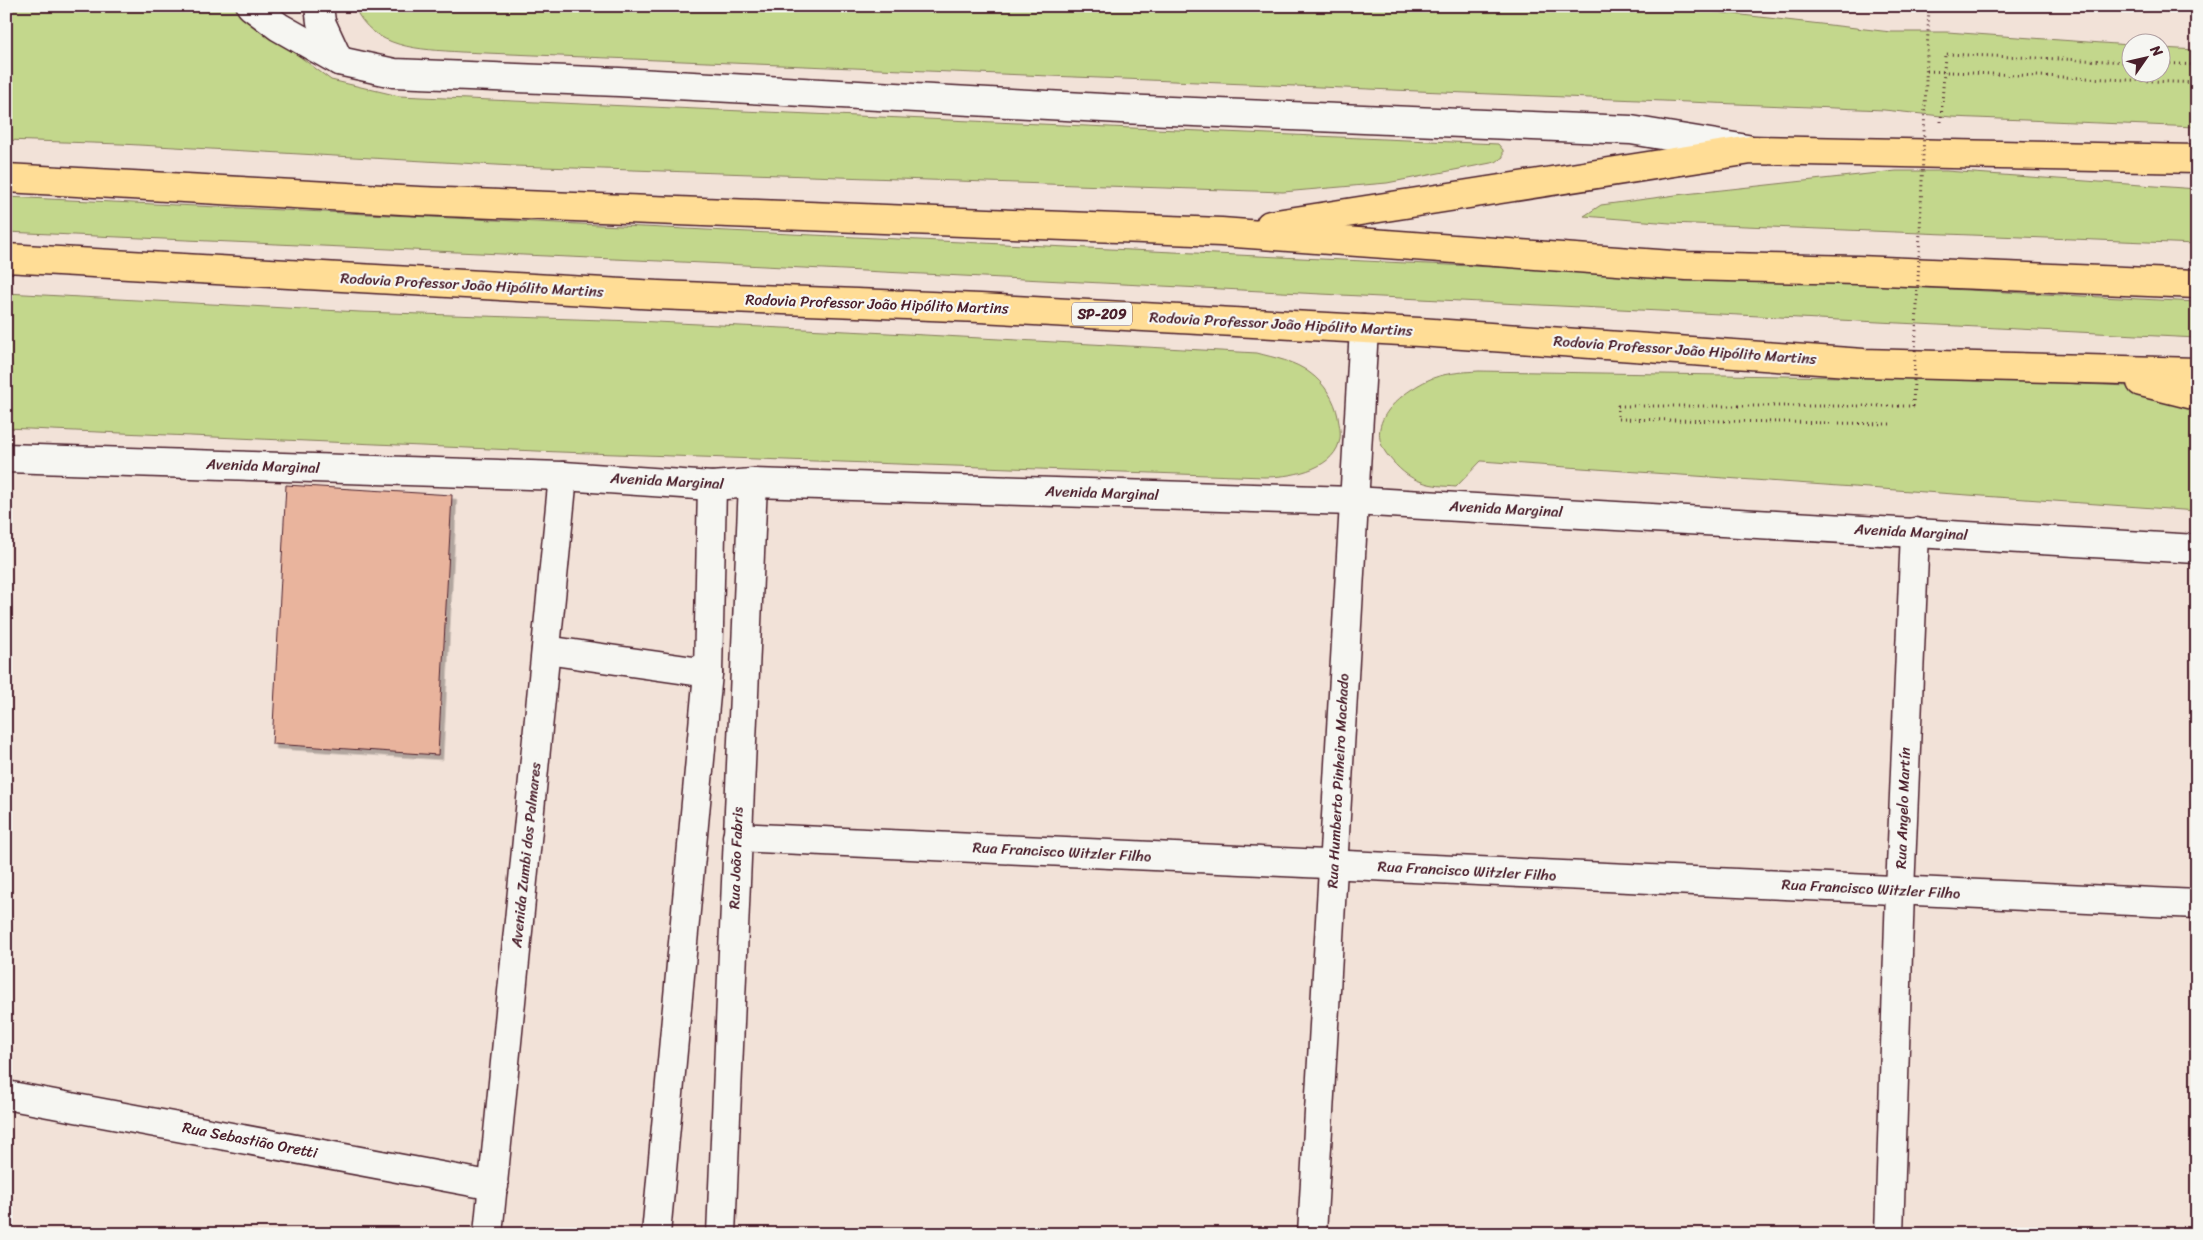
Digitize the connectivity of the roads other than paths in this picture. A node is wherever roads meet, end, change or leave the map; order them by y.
1 (251, 6) edge
2 (319, 6) edge
3 (339, 61) junction
4 (1751, 150) junction
5 (2197, 159) edge
6 (6, 178) edge
7 (1221, 232) junction
8 (6, 258) edge
9 (2197, 284) edge
10 (1364, 329) junction
11 (2086, 368) junction
12 (2197, 372) edge
13 (2197, 396) edge
14 (6, 458) edge
15 (563, 476) junction
16 (753, 483) junction
17 (712, 486) junction
18 (1353, 501) junction
19 (1915, 532) junction
20 (2197, 548) edge
21 (546, 650) junction
22 (708, 673) junction
23 (737, 837) junction
24 (1333, 865) junction
25 (1900, 891) junction
26 (2197, 904) edge
27 (6, 1095) edge
28 (494, 1186) junction
29 (488, 1234) edge
30 (656, 1234) edge
31 (721, 1234) edge
32 (1312, 1234) edge
33 (1889, 1234) edge

1 - 3 street
2 - 3 street
3 - 4 street
4 - 5 highway
4 - 7 highway
6 - 7 highway
7 - 9 highway
8 - 10 highway, Rodovia Professor João Hipólito Martins / SP-209
10 - 11 highway, Rodovia Professor João Hipólito Martins / SP-209
10 - 18 street, Rua Humberto Pinheiro Machado
11 - 12 highway, Rodovia Professor João Hipólito Martins / SP-209
11 - 13 highway
14 - 15 street, Avenida Marginal
15 - 17 street, Avenida Marginal
15 - 21 street, Avenida Zumbi dos Palmares
16 - 17 street, Avenida Marginal
16 - 18 street, Avenida Marginal
16 - 23 street, Rua João Fabris
17 - 22 street
18 - 19 street, Avenida Marginal
18 - 24 street, Rua Humberto Pinheiro Machado
19 - 20 street, Avenida Marginal
19 - 25 street, Rua Angelo Martín
21 - 22 street
21 - 28 street, Avenida Zumbi dos Palmares
22 - 30 street
23 - 24 street, Rua Francisco Witzler Filho
23 - 31 street, Rua João Fabris
24 - 25 street, Rua Francisco Witzler Filho
24 - 32 street, Rua Humberto Pinheiro Machado
25 - 26 street, Rua Francisco Witzler Filho
25 - 33 street, Rua Angelo Martín
27 - 28 street, Rua Sebastião Oretti
28 - 29 street, Avenida Zumbi dos Palmares

